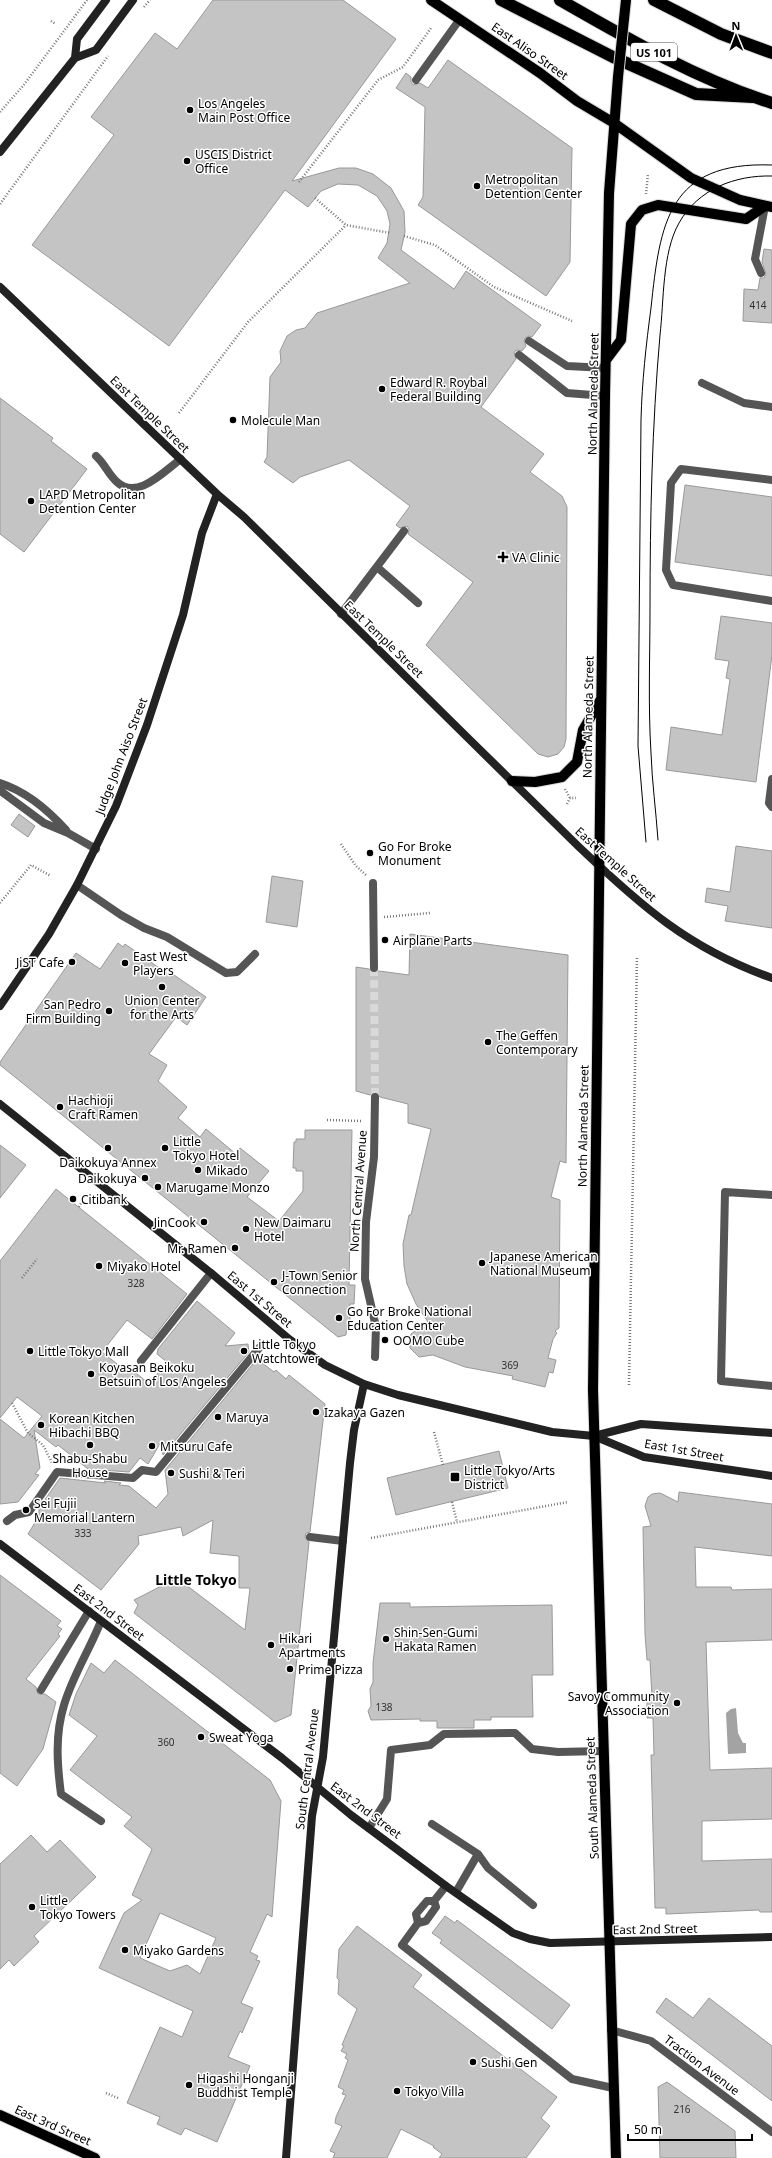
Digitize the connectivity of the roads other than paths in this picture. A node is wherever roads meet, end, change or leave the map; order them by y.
1 (106, 0) edge
2 (133, 0) edge
3 (431, 0) edge
4 (501, 0) edge
5 (560, 0) edge
6 (626, 0) edge
7 (654, 0) edge
8 (460, 19) junction
9 (772, 53) edge
10 (75, 58) junction
11 (416, 80) dead end
12 (753, 97) junction
13 (772, 103) edge
14 (614, 122) junction
15 (0, 152) edge
16 (768, 206) edge
17 (761, 273) dead end
18 (0, 287) edge
19 (529, 341) dead end
20 (519, 355) dead end
21 (606, 364) junction
22 (702, 383) dead end
23 (605, 396) junction
24 (772, 407) edge
25 (96, 456) dead end
26 (180, 460) junction
27 (772, 480) edge
28 (217, 494) junction
29 (404, 531) dead end
30 (377, 567) junction
31 (772, 601) edge
32 (418, 603) dead end
33 (341, 614) junction
34 (601, 699) junction
35 (772, 779) edge
36 (512, 782) junction
37 (0, 783) edge
38 (0, 787) edge
39 (771, 805) edge
40 (68, 833) junction
41 (96, 849) junction
42 (598, 865) junction
43 (373, 883) road end
44 (77, 885) junction
45 (255, 954) dead end
46 (374, 968) tunnel mouth
47 (772, 978) edge
48 (0, 1006) edge
49 (375, 1097) tunnel mouth
50 (0, 1104) edge
51 (772, 1195) edge
52 (211, 1273) junction
53 (260, 1347) dead end
54 (375, 1357) dead end
55 (141, 1362) dead end
56 (364, 1384) junction
57 (772, 1386) edge
58 (772, 1433) edge
59 (594, 1436) junction
60 (772, 1476) edge
61 (8, 1521) dead end
62 (310, 1536) dead end
63 (342, 1542) junction
64 (0, 1544) edge
65 (89, 1611) junction
66 (101, 1621) junction
67 (41, 1690) dead end
68 (604, 1751) junction
69 (317, 1788) junction
70 (101, 1821) dead end
71 (432, 1824) dead end
72 (370, 1828) junction
73 (478, 1854) junction
74 (446, 1886) junction
75 (456, 1892) junction
76 (434, 1901) junction
77 (533, 1905) dead end
78 (418, 1923) junction
79 (772, 1937) edge
80 (609, 1942) junction
81 (611, 2030) junction
82 (613, 2088) junction
83 (0, 2115) edge
84 (772, 2132) edge
85 (95, 2158) edge
86 (286, 2158) edge
87 (616, 2158) edge

1 - 10 main road
2 - 10 main road
3 - 8 main road, East Aliso Street
4 - 12 highway
5 - 12 highway, US 101
6 - 14 main road, North Alameda Street, bridge
7 - 9 highway
8 - 11 street
8 - 14 main road, East Aliso Street
10 - 15 main road
12 - 13 highway, US 101
14 - 16 main road, East Aliso Street
14 - 21 main road, North Alameda Street
16 - 17 street
16 - 21 main road
18 - 26 main road, East Temple Street
19 - 21 street
20 - 23 street
21 - 23 main road, North Alameda Street
22 - 24 street
23 - 34 main road, North Alameda Street
25 - 26 street
26 - 28 main road, East Temple Street
27 - 31 street
28 - 33 main road, East Temple Street
28 - 41 main road, Judge John Aiso Street
29 - 30 street
30 - 32 street
30 - 33 street
33 - 36 main road, East Temple Street
34 - 36 main road
34 - 42 main road, North Alameda Street
35 - 39 street
36 - 42 main road, East Temple Street
37 - 40 street
38 - 40 street
40 - 41 street
41 - 44 main road, Judge John Aiso Street
42 - 47 main road, East Temple Street
42 - 59 main road, North Alameda Street
43 - 46 street
44 - 45 street
44 - 48 main road, Judge John Aiso Street
49 - 54 street, North Central Avenue
50 - 52 main road, East 1st Street
51 - 57 street
52 - 55 street
52 - 56 main road, East 1st Street
53 - 61 street
56 - 59 main road, East 1st Street
56 - 63 main road, South Central Avenue
58 - 59 main road, East 1st Street
59 - 60 main road, East 1st Street
59 - 68 main road, South Alameda Street
62 - 63 street
63 - 69 main road, South Central Avenue
64 - 65 main road, East 2nd Street
65 - 66 main road, East 2nd Street
65 - 67 street
66 - 69 main road, East 2nd Street
66 - 70 street
68 - 72 street
68 - 80 main road, South Alameda Street
69 - 72 main road, East 2nd Street
69 - 86 main road, South Central Avenue
71 - 73 street
72 - 74 main road, East 2nd Street
73 - 75 street
73 - 77 street
74 - 75 main road, East 2nd Street
74 - 76 street
75 - 80 main road, East 2nd Street
76 - 78 street
76 - 78 street
78 - 82 street
79 - 80 main road, East 2nd Street
80 - 81 main road, South Alameda Street
81 - 82 main road, South Alameda Street
81 - 84 street, Traction Avenue
82 - 87 main road, South Alameda Street
83 - 85 main road, East 3rd Street

